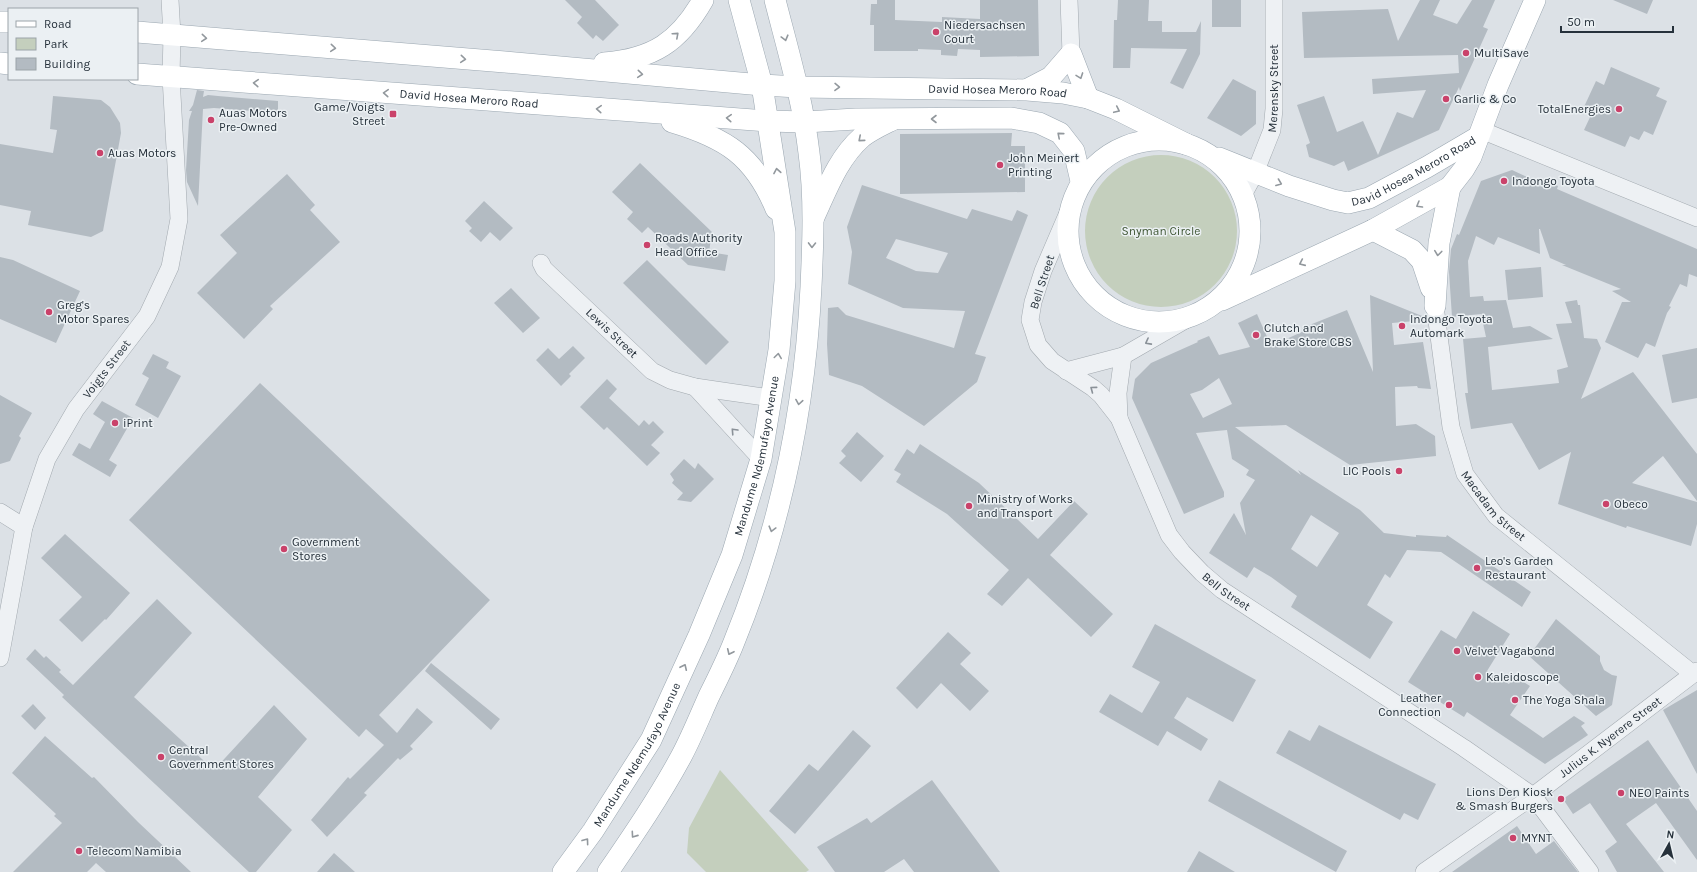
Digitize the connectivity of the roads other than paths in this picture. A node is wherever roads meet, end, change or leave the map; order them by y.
1 (170, 0) edge
2 (703, 0) edge
3 (739, 0) edge
4 (775, 0) edge
5 (1069, 0) edge
6 (1274, 0) edge
7 (1535, 0) edge
8 (138, 32) edge
9 (172, 35) junction
10 (1071, 54) junction
11 (546, 66) junction
12 (138, 74) edge
13 (171, 77) junction
14 (762, 85) junction
15 (798, 87) junction
16 (1027, 90) junction
17 (1088, 98) junction
18 (638, 111) junction
19 (894, 119) junction
20 (768, 121) junction
21 (805, 122) junction
22 (1480, 133) junction
23 (1195, 148) junction
24 (1255, 173) junction
25 (1081, 181) junction
26 (1450, 188) junction
27 (1243, 195) junction
28 (1070, 208) junction
29 (1697, 218) edge
30 (813, 220) junction
31 (1373, 230) junction
32 (786, 232) junction
33 (541, 263) dead end
34 (1216, 302) junction
35 (1435, 306) junction
36 (1194, 315) junction
37 (1123, 356) junction
38 (1066, 371) junction
39 (695, 387) junction
40 (772, 398) junction
41 (1118, 418) junction
42 (761, 459) junction
43 (0, 512) edge
44 (24, 527) junction
45 (0, 658) edge
46 (1695, 673) edge
47 (1533, 796) junction
48 (563, 872) edge
49 (608, 872) edge
50 (1424, 872) edge
51 (1590, 872) edge

1 - 9 street
11 -> 2 main road
3 - 14 main road, Mandume Ndemufayo Avenue
4 -> 15 main road
5 - 10 street
6 - 24 street, Merensky Street
7 - 22 main road
8 - 9 main road
9 -> 11 main road
9 - 13 street
10 - 16 main road
10 -> 17 main road
11 -> 14 main road
12 - 13 main road, David Hosea Meroro Road
18 -> 13 main road, David Hosea Meroro Road
13 - 44 street, Voigts Street
14 - 15 main road, David Hosea Meroro Road
14 - 20 main road, Mandume Ndemufayo Avenue
15 -> 16 main road, David Hosea Meroro Road
15 - 21 main road
16 - 17 main road, David Hosea Meroro Road
17 -> 23 main road, David Hosea Meroro Road
20 -> 18 main road, David Hosea Meroro Road
18 - 32 main road
19 - 21 main road
25 -> 19 main road
19 -> 30 main road
20 - 21 main road, David Hosea Meroro Road
32 -> 20 main road, Mandume Ndemufayo Avenue
21 - 30 main road
24 -> 22 main road, David Hosea Meroro Road
22 - 26 main road, David Hosea Meroro Road
22 - 29 street
23 - 24 main road, David Hosea Meroro Road
23 - 25 main road
23 - 27 main road
24 - 27 street, Merensky Street
25 - 28 main road
26 -> 31 main road, David Hosea Meroro Road
26 -> 35 main road
27 - 34 main road
28 - 36 main road
28 - 38 street, Bell Street
30 -> 49 main road
31 -> 34 main road, David Hosea Meroro Road
31 - 35 main road
40 -> 32 main road, Mandume Ndemufayo Avenue
33 - 39 street, Lewis Street
34 - 36 main road
35 - 46 street, Macadam Street
36 -> 37 street
37 - 38 street
37 - 41 street
41 -> 38 street, Bell Street
39 - 40 street, Lewis Street
42 -> 39 street
40 - 42 main road, Mandume Ndemufayo Avenue
41 - 47 street, Bell Street
48 -> 42 main road, Mandume Ndemufayo Avenue
43 - 44 street
44 - 45 street, Voigts Street
46 - 47 street, Julius K. Nyerere Street
47 - 50 street, Julius K. Nyerere Street
47 - 51 street, Bell Street

